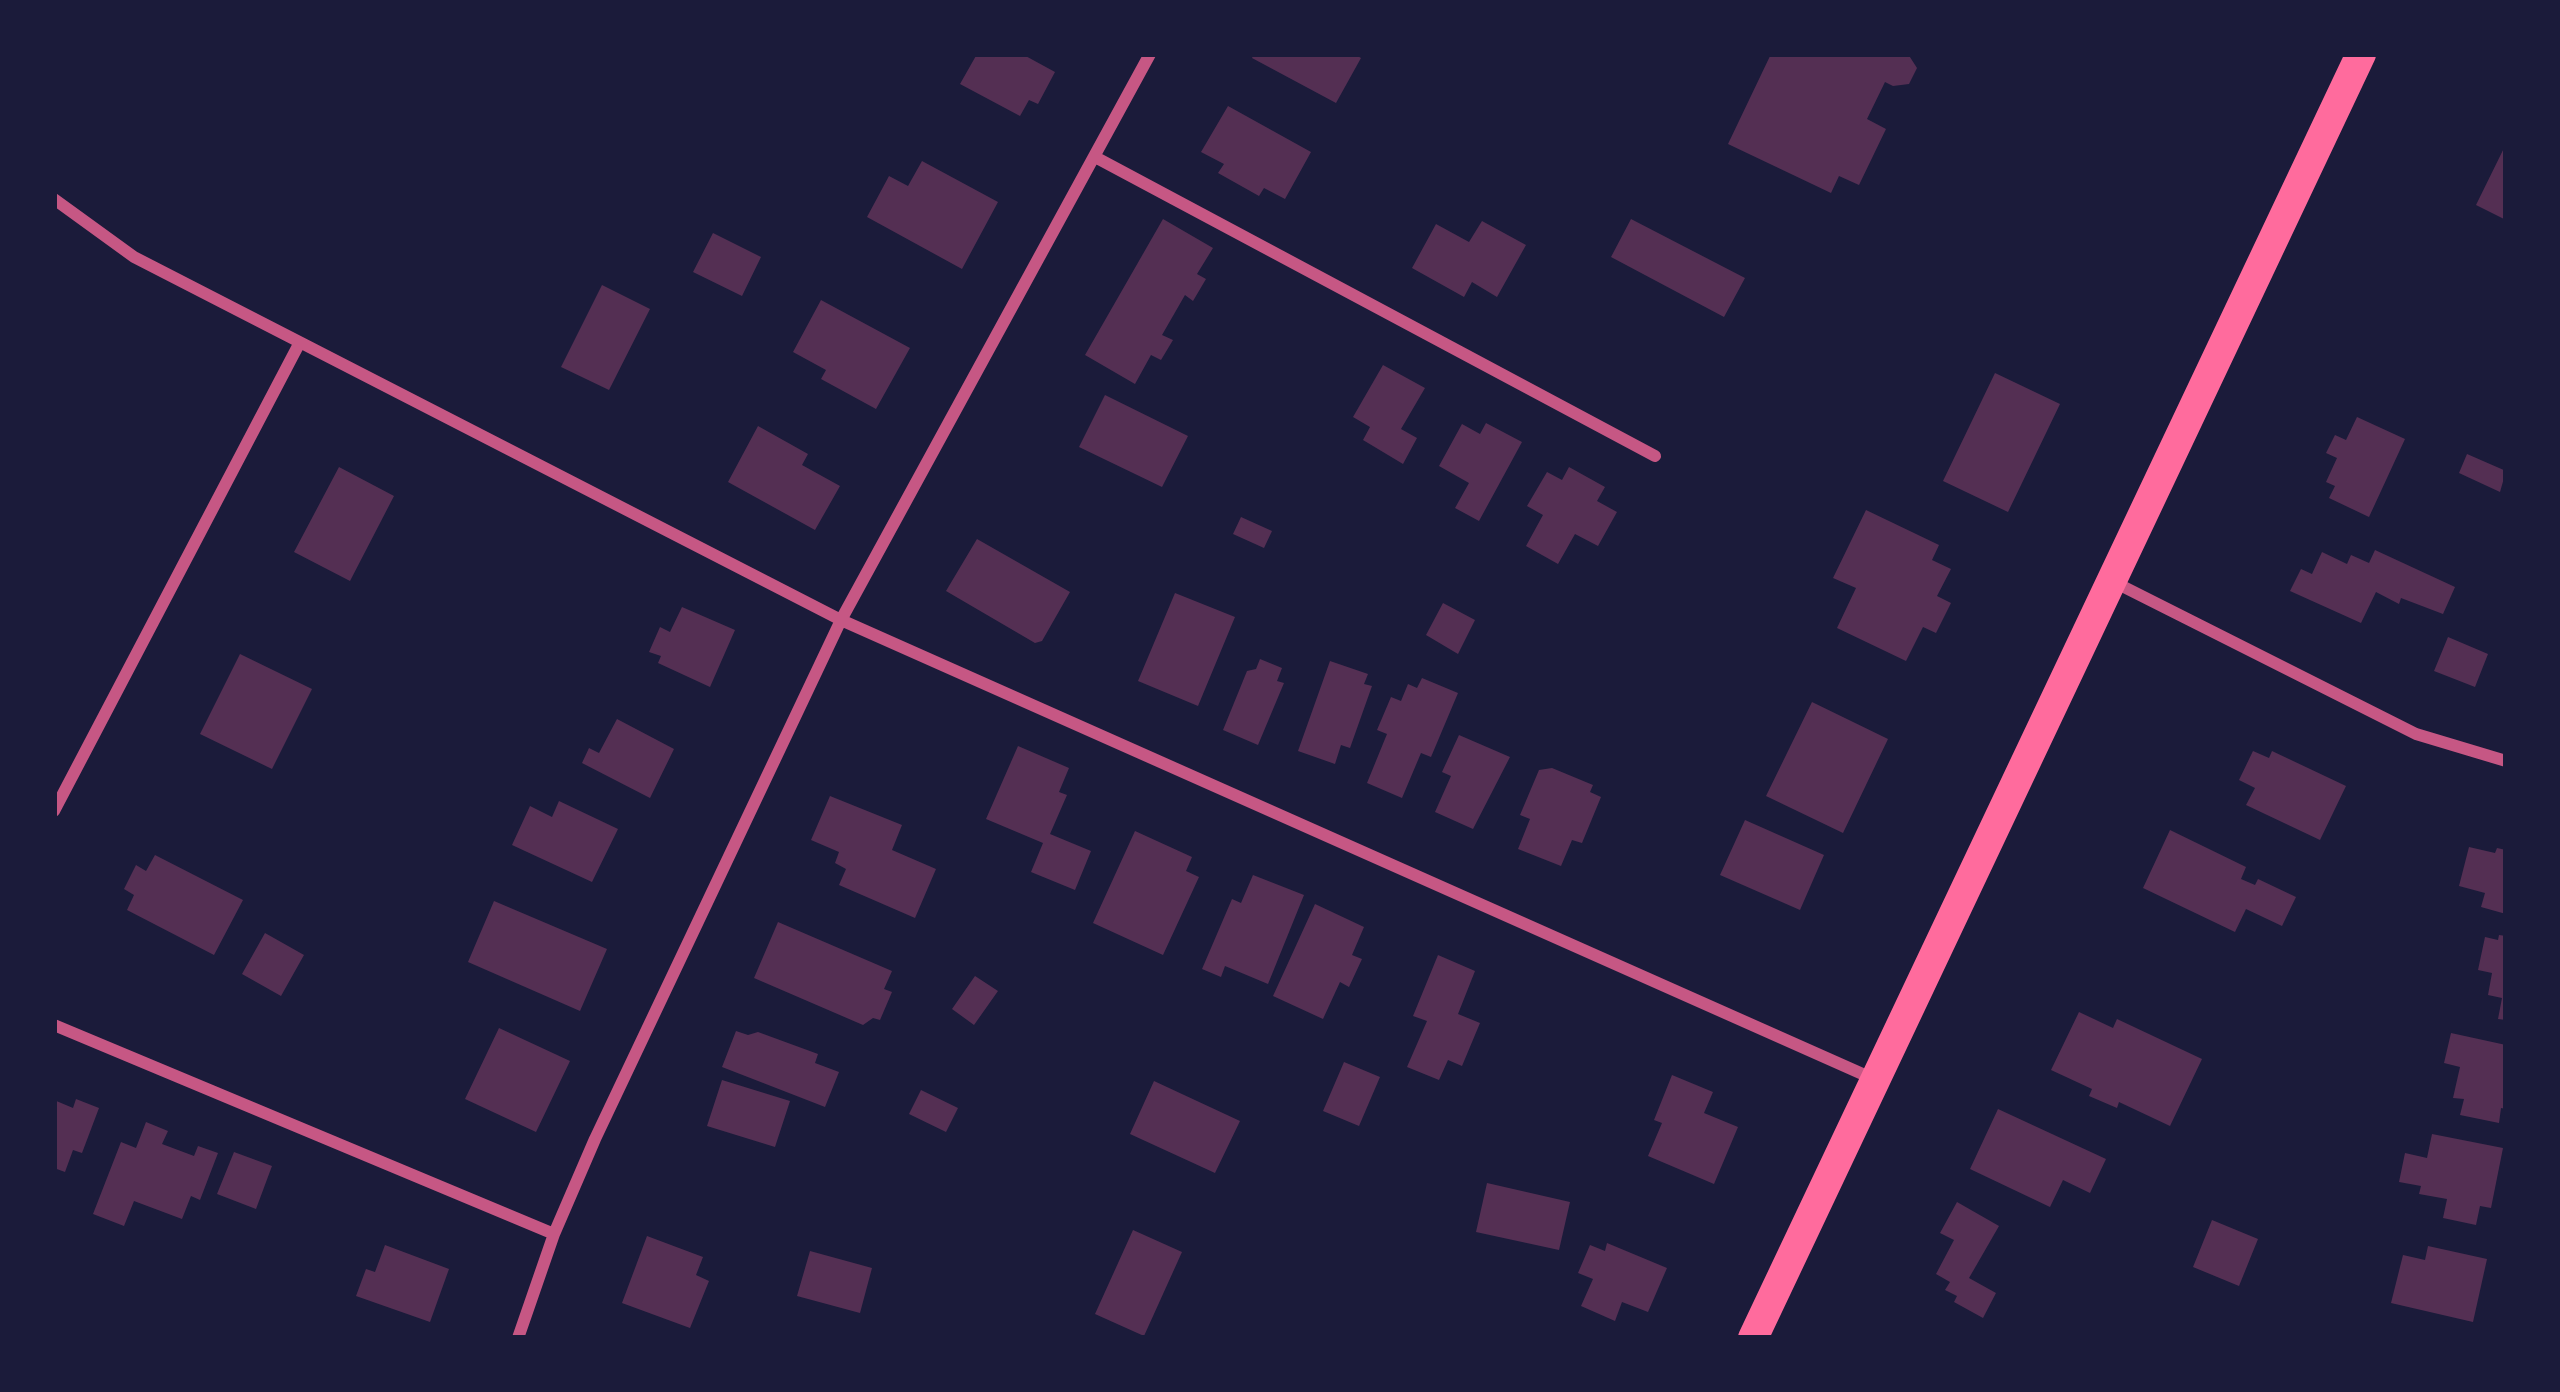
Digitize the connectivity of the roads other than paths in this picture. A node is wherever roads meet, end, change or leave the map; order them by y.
1 (1150, 54) edge
2 (2361, 54) edge
3 (1095, 158) junction
4 (54, 200) edge
5 (298, 344) junction
6 (1655, 456) dead end
7 (2111, 581) junction
8 (841, 620) junction
9 (2506, 761) edge
10 (54, 811) edge
11 (54, 1025) edge
12 (1876, 1080) junction
13 (554, 1234) junction
14 (518, 1338) edge
15 (1754, 1338) edge

1 - 3 street
2 - 7 main road
3 - 6 street
3 - 8 street
4 - 5 street
5 - 8 street
5 - 10 street
7 - 9 street
7 - 12 main road
8 - 12 street
8 - 13 street
11 - 13 street
12 - 15 main road
13 - 14 street

